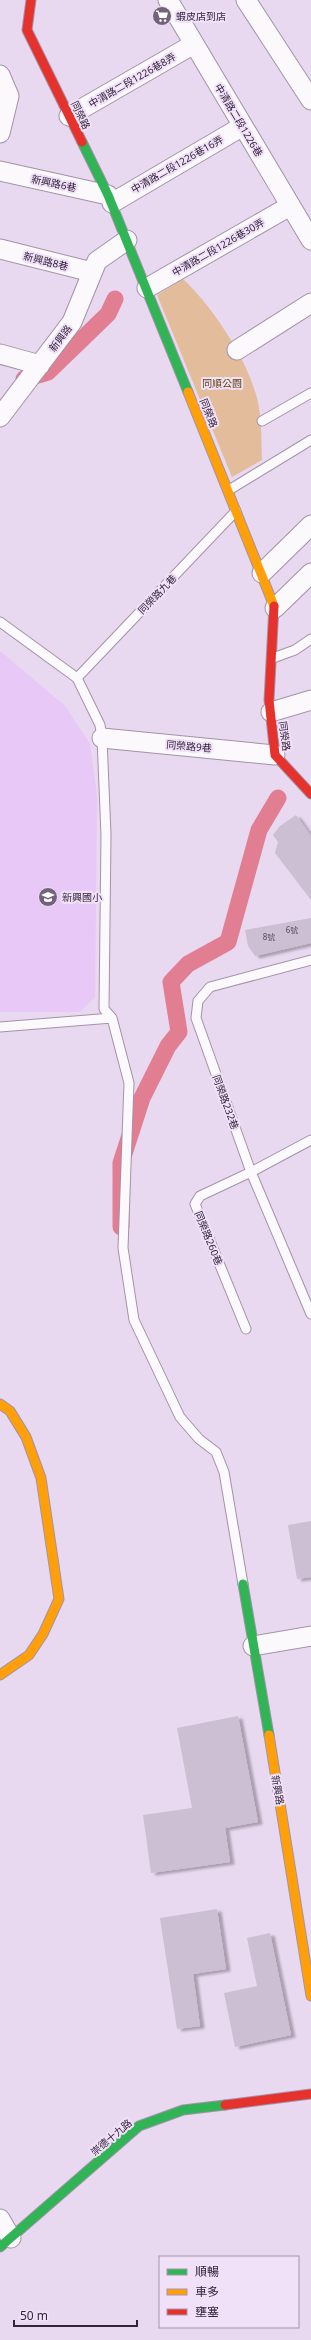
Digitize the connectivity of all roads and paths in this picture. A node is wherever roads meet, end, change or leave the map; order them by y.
1 (31, 0) edge
2 (168, 0) edge
3 (246, 0) edge
4 (194, 44) junction
5 (0, 75) edge
6 (311, 100) edge
7 (69, 116) junction
8 (243, 126) junction
9 (0, 133) edge
10 (0, 171) edge
11 (110, 199) junction
12 (290, 206) junction
13 (127, 240) junction
14 (311, 240) edge
15 (0, 249) edge
16 (92, 272) junction
17 (146, 288) junction
18 (311, 303) edge
19 (238, 350) dead end
20 (0, 354) edge
21 (40, 365) junction
22 (311, 393) edge
23 (0, 417) edge
24 (262, 421) dead end
25 (311, 440) edge
26 (228, 490) junction
27 (237, 510) junction
28 (311, 525) edge
29 (262, 573) junction
30 (311, 573) edge
31 (275, 608) junction
32 (0, 622) edge
33 (311, 639) edge
34 (273, 658) junction
35 (77, 678) junction
36 (311, 700) edge
37 (271, 712) junction
38 (102, 738) junction
39 (275, 755) junction
40 (311, 794) edge
41 (311, 960) edge
42 (112, 1018) junction
43 (0, 1027) edge
44 (311, 1140) edge
45 (251, 1172) junction
46 (308, 1294) edge
47 (311, 1314) edge
48 (246, 1329) dead end
49 (0, 1404) edge
50 (243, 1584) joint
51 (311, 1636) edge
52 (254, 1646) junction
53 (0, 1675) edge
54 (311, 1996) edge
55 (311, 2094) edge
56 (0, 2219) edge
57 (6, 2243) edge

1 - 7 street, 同榮路
2 - 4 street, 中清路二段1226巷
3 - 6 street
4 - 7 street, 中清路二段1226巷8弄
4 - 8 street, 中清路二段1226巷
5 - 9 street
7 - 11 street, 同榮路
8 - 11 street, 中清路二段1226巷16弄
8 - 12 street, 中清路二段1226巷
10 - 11 street, 新興路6巷
11 - 13 street, 同榮路
12 - 14 street, 中清路二段1226巷
12 - 17 street, 中清路二段1226巷30弄
13 - 16 street, 新興路
13 - 17 street, 同榮路
15 - 16 street, 新興路8巷
16 - 21 street, 新興路
17 - 26 street, 同榮路
18 - 19 street
20 - 21 street
21 - 23 street, 新興路
22 - 24 lane
25 - 26 lane
26 - 27 street, 同榮路
27 - 29 street, 同榮路
27 - 35 lane, 同榮路九巷
28 - 29 street
29 - 31 street, 同榮路
30 - 31 street
31 - 34 street, 同榮路
32 - 35 lane
33 - 34 lane
34 - 37 street, 同榮路
35 - 38 lane
36 - 37 street
37 - 39 street, 同榮路
38 - 39 street, 同榮路9巷
38 - 42 lane
39 - 40 street, 同榮路
41 - 45 lane, 同榮路232巷
42 - 43 lane
42 - 50 lane
44 - 45 lane, 同榮路260巷
45 - 46 lane, 同榮路232巷
45 - 48 lane, 同榮路260巷
46 - 47 lane, 同榮路232巷
49 - 53 street
50 - 52 street, 新興路
51 - 52 street
52 - 54 street, 新興路
55 - 57 street, 崇德十九路
56 - 57 street

